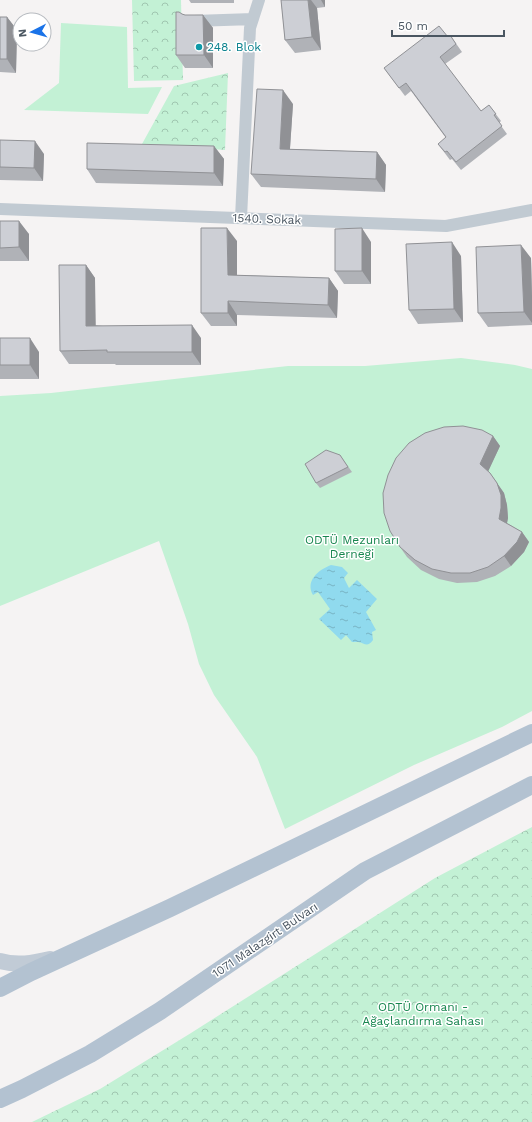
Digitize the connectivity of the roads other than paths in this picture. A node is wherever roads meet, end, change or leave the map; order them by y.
1 (259, 0) edge
2 (253, 19) junction
3 (194, 21) edge
4 (0, 209) edge
5 (532, 210) edge
6 (241, 218) junction
7 (532, 733) edge
8 (532, 785) edge
9 (69, 954) junction
10 (0, 961) edge
11 (0, 988) edge
12 (0, 1099) edge

1 - 2 street
2 - 3 street
2 - 6 street
4 - 6 street, 1540. Sokak
5 - 6 street, 1540. Sokak
7 - 9 main road
8 - 12 main road, 1071 Malazgirt Bulvarı
9 - 10 main road
9 - 11 main road

